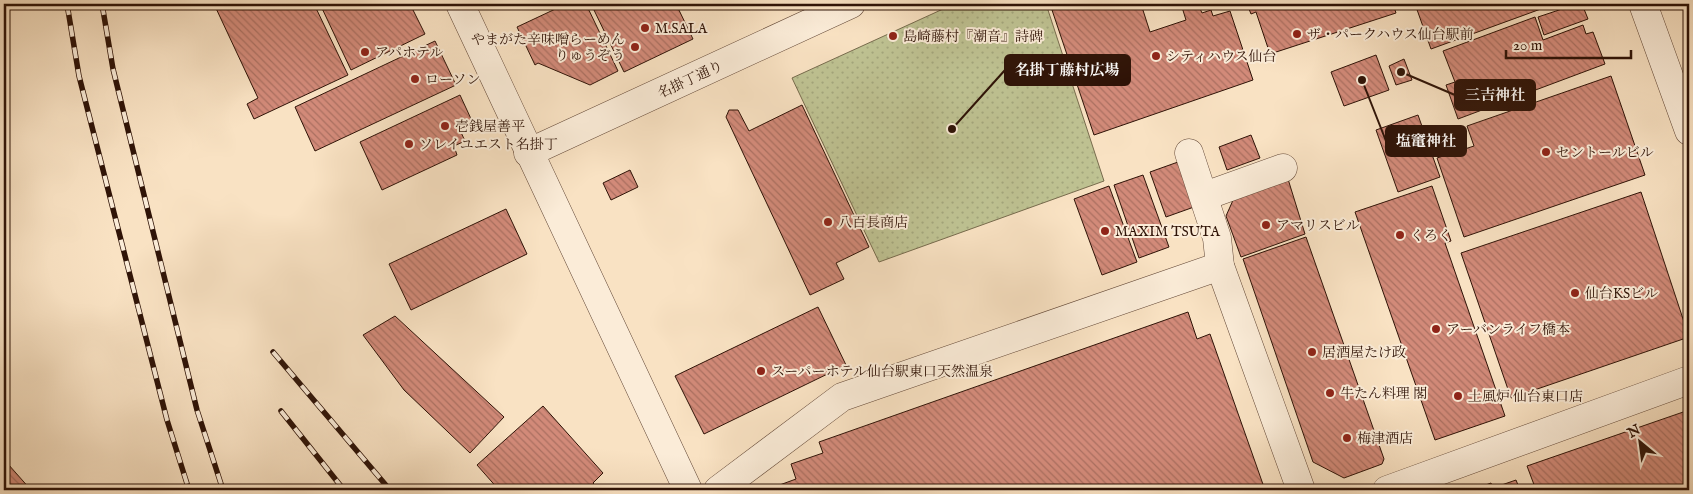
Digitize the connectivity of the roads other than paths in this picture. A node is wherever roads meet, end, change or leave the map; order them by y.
1 (460, 4) edge
2 (851, 4) edge
3 (1643, 4) edge
4 (1689, 131) edge
5 (528, 153) junction
6 (1189, 153) dead end
7 (1283, 168) dead end
8 (1205, 196) junction
9 (1220, 266) junction
10 (1689, 380) edge
11 (688, 490) edge
12 (718, 490) edge
13 (1301, 490) edge
14 (1387, 490) edge

1 - 5 street
2 - 5 street, 名掛丁通り
3 - 4 street
5 - 11 street
6 - 8 street
7 - 8 street
8 - 9 street
9 - 12 street
9 - 13 street
10 - 14 street

